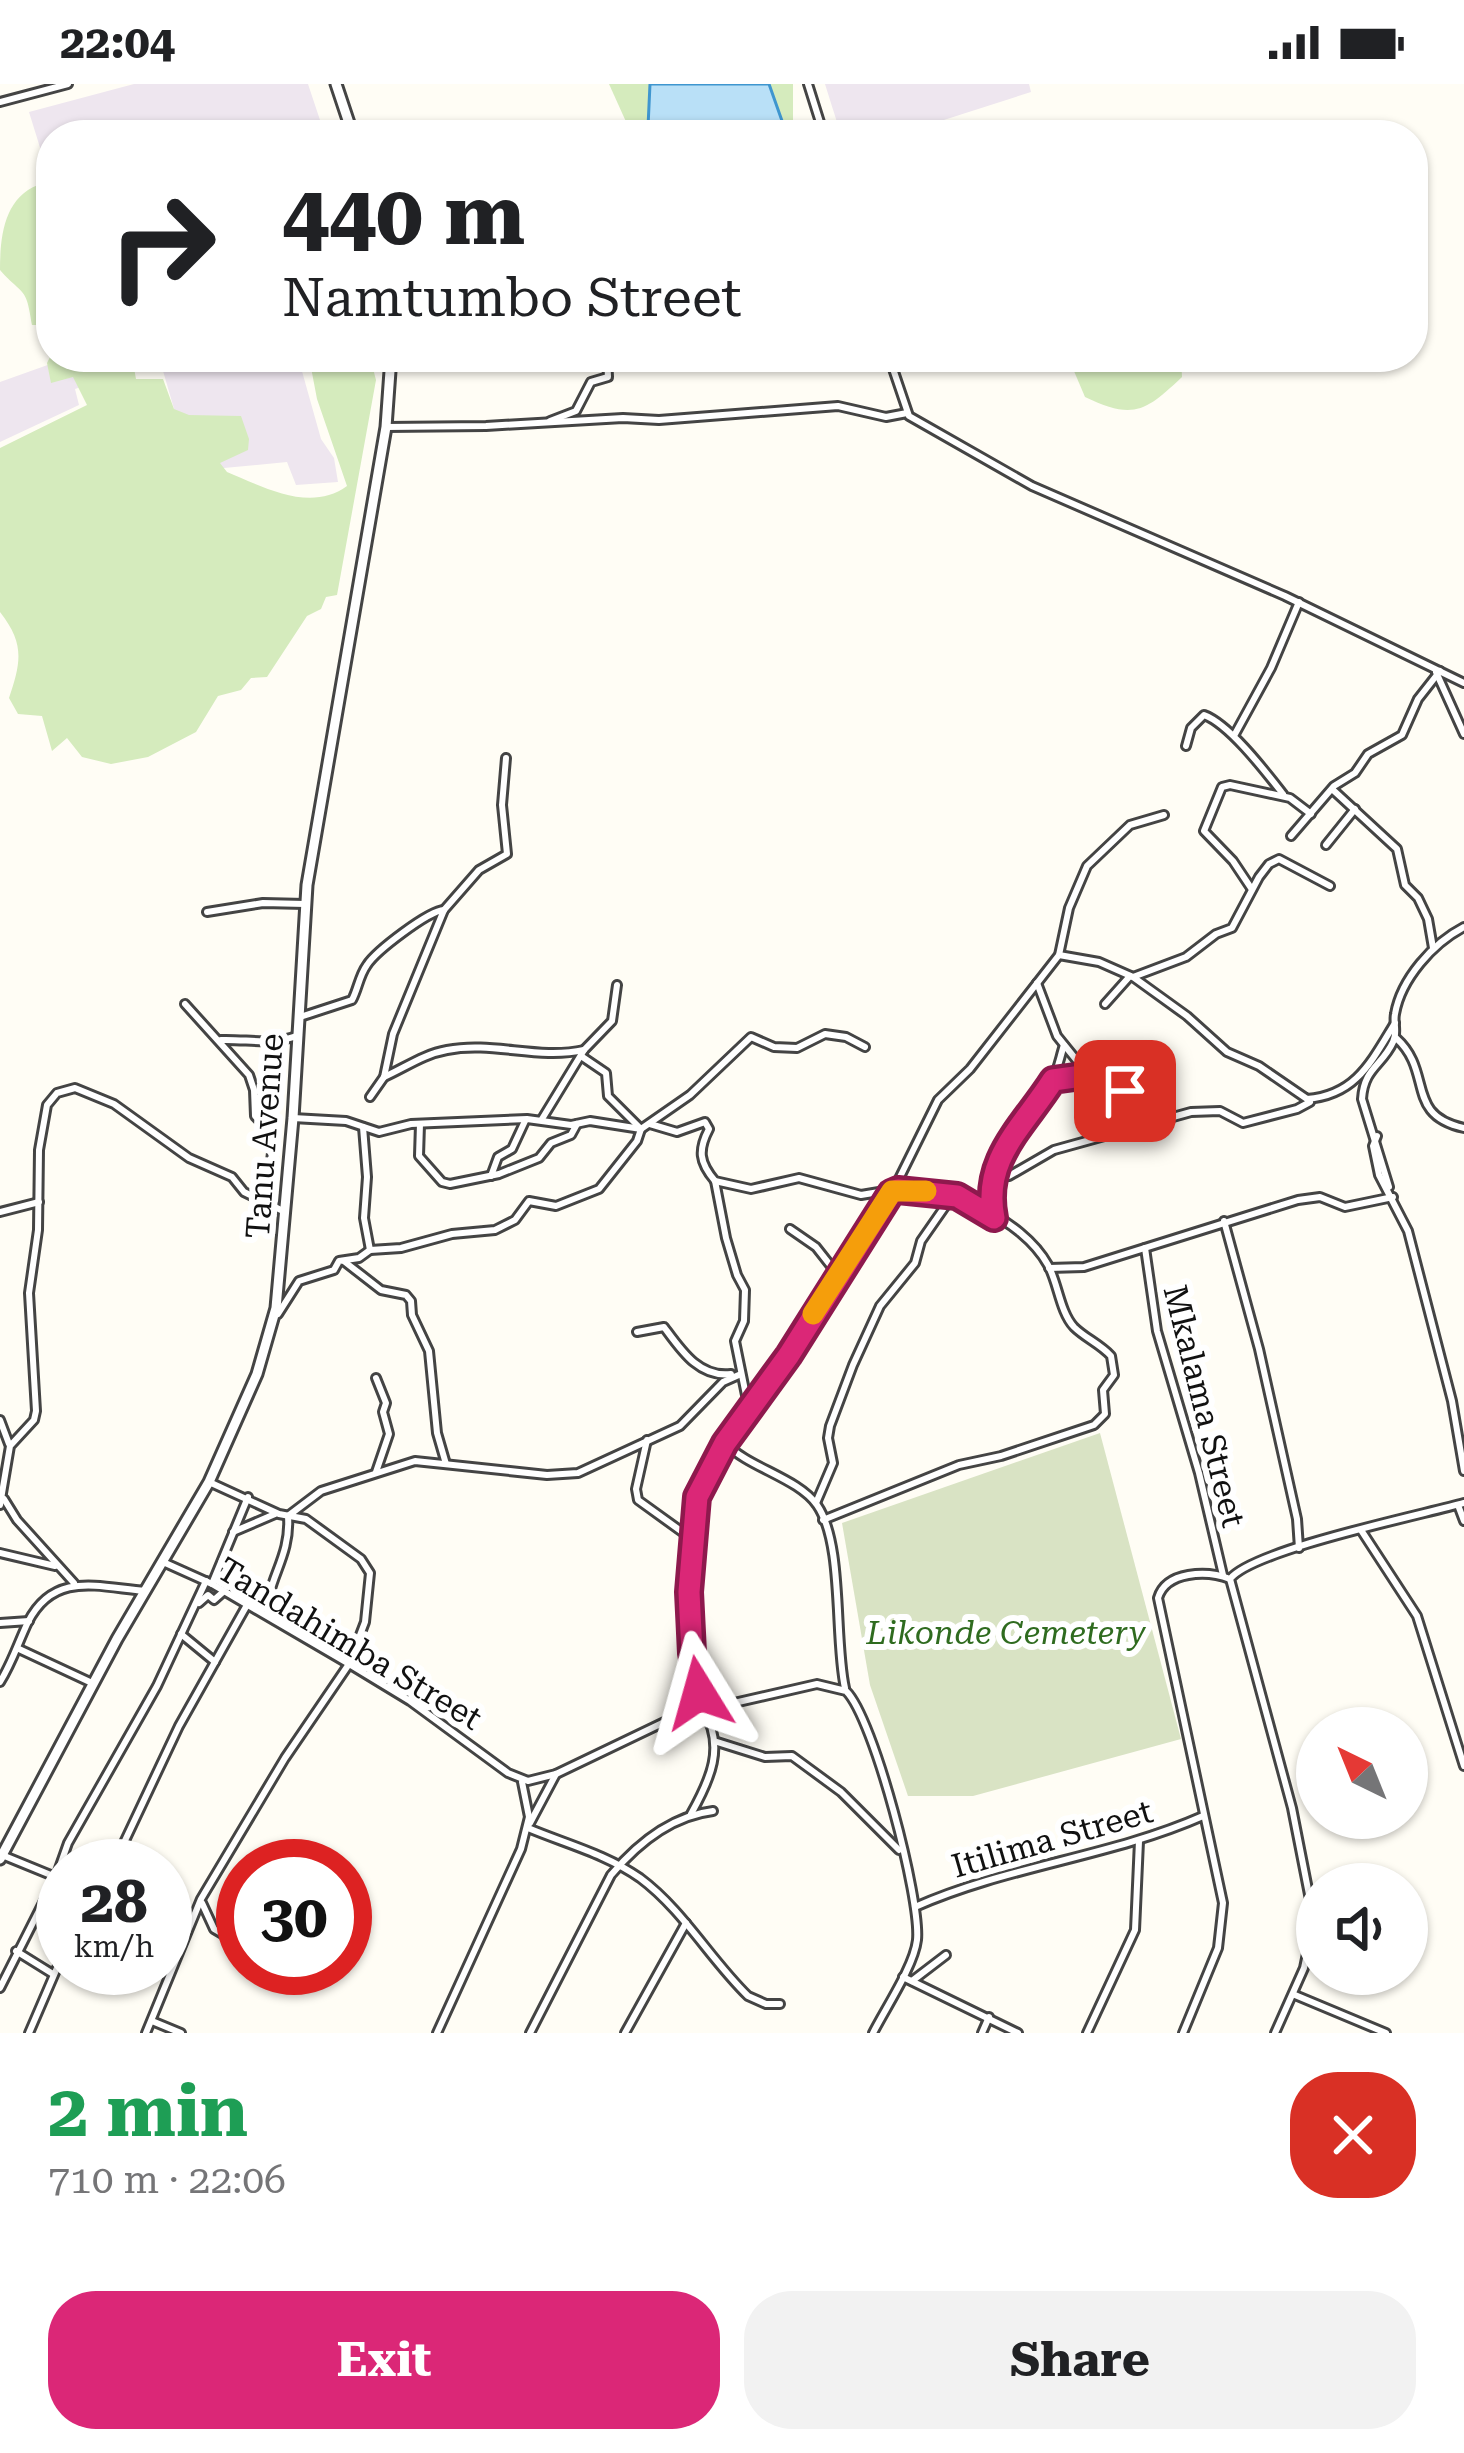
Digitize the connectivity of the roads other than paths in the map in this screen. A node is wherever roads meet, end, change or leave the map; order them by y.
1 (68, 84) edge
2 (336, 84) edge
3 (808, 84) edge
4 (0, 102) edge
5 (348, 120) edge
6 (819, 120) edge
7 (391, 372) edge
8 (609, 372) edge
9 (894, 372) edge
10 (907, 413) junction
11 (547, 422) junction
12 (386, 427) junction
13 (1299, 602) junction
14 (1438, 671) junction
15 (1464, 683) edge
16 (1464, 734) edge
17 (1233, 737) junction
18 (1186, 746) dead end
19 (506, 758) dead end
20 (1331, 789) junction
21 (1286, 797) junction
22 (1354, 809) junction
23 (1312, 814) junction
24 (1164, 815) dead end
25 (1292, 836) dead end
26 (1326, 844) dead end
27 (1330, 886) dead end
28 (1252, 890) junction
29 (305, 904) junction
30 (444, 910) junction
31 (207, 912) dead end
32 (1464, 928) edge
33 (1433, 949) junction
34 (1059, 956) junction
35 (1132, 976) junction
36 (1037, 983) junction
37 (617, 985) dead end
38 (185, 1004) dead end
39 (1106, 1004) dead end
40 (300, 1017) junction
41 (1395, 1023) junction
42 (299, 1035) junction
43 (1395, 1037) junction
44 (221, 1040) junction
45 (1064, 1045) junction
46 (865, 1047) dead end
47 (582, 1053) junction
48 (385, 1077) junction
49 (1091, 1078) junction
50 (1053, 1080) junction
51 (370, 1097) dead end
52 (1316, 1098) junction
53 (1173, 1117) junction
54 (293, 1118) junction
55 (527, 1119) junction
56 (542, 1119) junction
57 (420, 1124) junction
58 (577, 1124) junction
59 (650, 1124) junction
60 (363, 1126) junction
61 (1464, 1128) edge
62 (640, 1130) junction
63 (491, 1176) junction
64 (992, 1178) junction
65 (715, 1181) junction
66 (894, 1190) junction
67 (1391, 1194) junction
68 (953, 1195) junction
69 (39, 1202) junction
70 (266, 1203) junction
71 (0, 1212) edge
72 (285, 1212) junction
73 (994, 1218) junction
74 (1224, 1221) junction
75 (790, 1228) dead end
76 (1145, 1248) junction
77 (370, 1250) junction
78 (344, 1261) junction
79 (1049, 1268) junction
80 (838, 1275) junction
81 (272, 1322) junction
82 (637, 1332) dead end
83 (741, 1373) junction
84 (376, 1378) dead end
85 (766, 1387) junction
86 (743, 1389) junction
87 (749, 1410) junction
88 (0, 1420) edge
89 (647, 1440) junction
90 (725, 1443) junction
91 (10, 1446) junction
92 (446, 1464) junction
93 (376, 1472) junction
94 (1464, 1472) edge
95 (209, 1481) junction
96 (248, 1497) junction
97 (2, 1502) edge
98 (816, 1503) junction
99 (1461, 1504) edge
100 (284, 1515) junction
101 (823, 1520) junction
102 (1464, 1521) edge
103 (1360, 1530) junction
104 (233, 1532) junction
105 (694, 1540) junction
106 (1299, 1548) junction
107 (0, 1553) edge
108 (162, 1562) junction
109 (56, 1567) junction
110 (1226, 1577) junction
111 (209, 1583) junction
112 (76, 1585) junction
113 (145, 1591) junction
114 (223, 1592) junction
115 (266, 1598) junction
116 (247, 1605) junction
117 (193, 1610) junction
118 (268, 1615) junction
119 (28, 1621) junction
120 (0, 1623) edge
121 (181, 1634) junction
122 (19, 1648) junction
123 (215, 1662) junction
124 (350, 1664) junction
125 (0, 1682) edge
126 (95, 1684) junction
127 (846, 1691) junction
128 (702, 1710) junction
129 (714, 1741) junction
130 (1464, 1766) edge
131 (556, 1774) junction
132 (520, 1779) junction
133 (713, 1811) dead end
134 (691, 1814) junction
135 (1203, 1816) junction
136 (0, 1826) edge
137 (529, 1826) junction
138 (16, 1834) junction
139 (70, 1839) edge
140 (126, 1839) edge
141 (1139, 1841) junction
142 (903, 1854) junction
143 (1, 1857) edge
144 (617, 1867) junction
145 (36, 1870) edge
146 (201, 1899) junction
147 (915, 1907) junction
148 (192, 1916) edge
149 (36, 1918) edge
150 (686, 1923) junction
151 (216, 1930) edge
152 (16, 1951) junction
153 (946, 1955) dead end
154 (36, 1963) edge
155 (902, 1976) junction
156 (912, 1981) junction
157 (0, 1988) edge
158 (44, 1995) edge
159 (162, 1995) edge
160 (1295, 1995) junction
161 (780, 2004) dead end
162 (989, 2018) junction
163 (152, 2021) junction
164 (1368, 2029) edge
165 (29, 2033) edge
166 (146, 2033) edge
167 (182, 2033) edge
168 (437, 2033) edge
169 (530, 2033) edge
170 (626, 2033) edge
171 (873, 2033) edge
172 (982, 2033) edge
173 (1018, 2033) edge
174 (1087, 2033) edge
175 (1183, 2033) edge
176 (1275, 2033) edge
177 (1386, 2033) edge

1 - 4 street
2 - 5 street
3 - 6 street
7 - 12 street, Tanu Avenue
8 - 11 street
9 - 10 street
10 - 11 street
10 - 13 street
11 - 12 street
12 - 29 street, Tanu Avenue
13 - 14 street
13 - 17 street
14 - 15 street
14 - 16 street
14 - 20 street
17 - 18 street
17 - 21 street
19 - 30 street
20 - 22 street
20 - 23 street
21 - 23 street
21 - 28 street
22 - 26 street
22 - 33 street
23 - 25 street
24 - 34 street
27 - 28 street
28 - 35 street
29 - 31 street
29 - 40 street, Tanu Avenue
30 - 40 street
30 - 48 street
32 - 33 street
33 - 41 street
34 - 35 street
34 - 36 street
35 - 39 street
35 - 52 street
36 - 45 street
36 - 66 street
37 - 47 street
38 - 44 street
40 - 42 street, Tanu Avenue
41 - 43 street
41 - 52 street
42 - 44 street
42 - 54 street, Tanu Avenue
43 - 61 street
43 - 67 street
44 - 70 street
45 - 49 street
45 - 50 street
46 - 59 street
47 - 48 street
47 - 56 street
47 - 62 street
48 - 51 street
49 - 50 street
49 - 53 street
50 - 64 street
52 - 53 street
53 - 64 street
54 - 60 street
54 - 72 street, Tanu Avenue
55 - 56 street
55 - 57 street
55 - 63 street
56 - 58 street
57 - 60 street
57 - 63 street
58 - 62 street
58 - 63 street
59 - 62 street
59 - 65 street
60 - 77 street
62 - 77 street
64 - 73 street
65 - 66 street
65 - 83 street
66 - 68 street
66 - 80 street
67 - 74 street
67 - 94 street
68 - 73 street
68 - 98 street
69 - 70 street
69 - 71 street
69 - 91 street
70 - 72 street
72 - 81 street, Tanu Avenue
73 - 79 street
74 - 76 street
74 - 106 street
75 - 80 street
76 - 79 street
76 - 110 street, Mkalama Street
77 - 78 street
78 - 81 street
78 - 92 street
79 - 101 street
80 - 85 street
81 - 95 street, Tanu Avenue
82 - 83 street
83 - 86 street
83 - 89 street
84 - 93 street
85 - 86 street
85 - 87 street
86 - 87 street
87 - 90 street
88 - 91 street
89 - 92 street
89 - 105 street
90 - 98 street
90 - 105 street
91 - 97 street
92 - 93 street
93 - 100 street
95 - 96 street
95 - 108 street, Tanu Avenue
96 - 100 street
96 - 104 street
97 - 109 street
98 - 101 street
99 - 102 street
99 - 103 street
100 - 104 street
100 - 115 street
100 - 124 street
101 - 127 street
103 - 106 street
103 - 130 street
104 - 111 street
105 - 128 street
106 - 110 street, Mkalama Street
107 - 109 street
108 - 111 street, Tandahimba Street
108 - 113 street, Tanu Avenue
109 - 112 street
110 - 135 street, Itilima Street
110 - 160 street, Mkalama Street
111 - 114 street, Tandahimba Street
111 - 117 street
112 - 113 street
112 - 119 street
113 - 126 street, Tanu Avenue
114 - 116 street, Tandahimba Street
114 - 117 street
115 - 116 street
115 - 118 street
116 - 118 street, Tandahimba Street
116 - 123 street
117 - 121 street
118 - 124 street, Tandahimba Street
119 - 120 street
119 - 122 street
121 - 123 street
121 - 139 street
122 - 125 street
122 - 126 street
123 - 140 street
124 - 132 street, Tandahimba Street
124 - 146 street
126 - 138 street, Tanu Avenue
127 - 128 street
127 - 142 street
128 - 129 street
128 - 131 street
129 - 134 street
129 - 142 street
131 - 132 street
131 - 137 street
132 - 137 street
133 - 134 street
134 - 144 street
135 - 141 street, Itilima Street
135 - 175 street, Itilima Street
136 - 138 street
137 - 144 street
137 - 168 street
138 - 143 street, Tanu Avenue
141 - 147 street, Itilima Street
141 - 174 street
142 - 147 street
143 - 145 street
144 - 150 street
144 - 169 street
146 - 148 street
146 - 151 street
147 - 155 street
149 - 152 street
150 - 161 street
150 - 170 street
152 - 154 street
152 - 157 street
153 - 156 street
155 - 156 street
155 - 171 street
156 - 162 street
158 - 165 street
159 - 163 street
160 - 164 street
160 - 176 street, Mkalama Street
162 - 172 street
162 - 173 street
163 - 166 street
163 - 167 street
164 - 177 street

